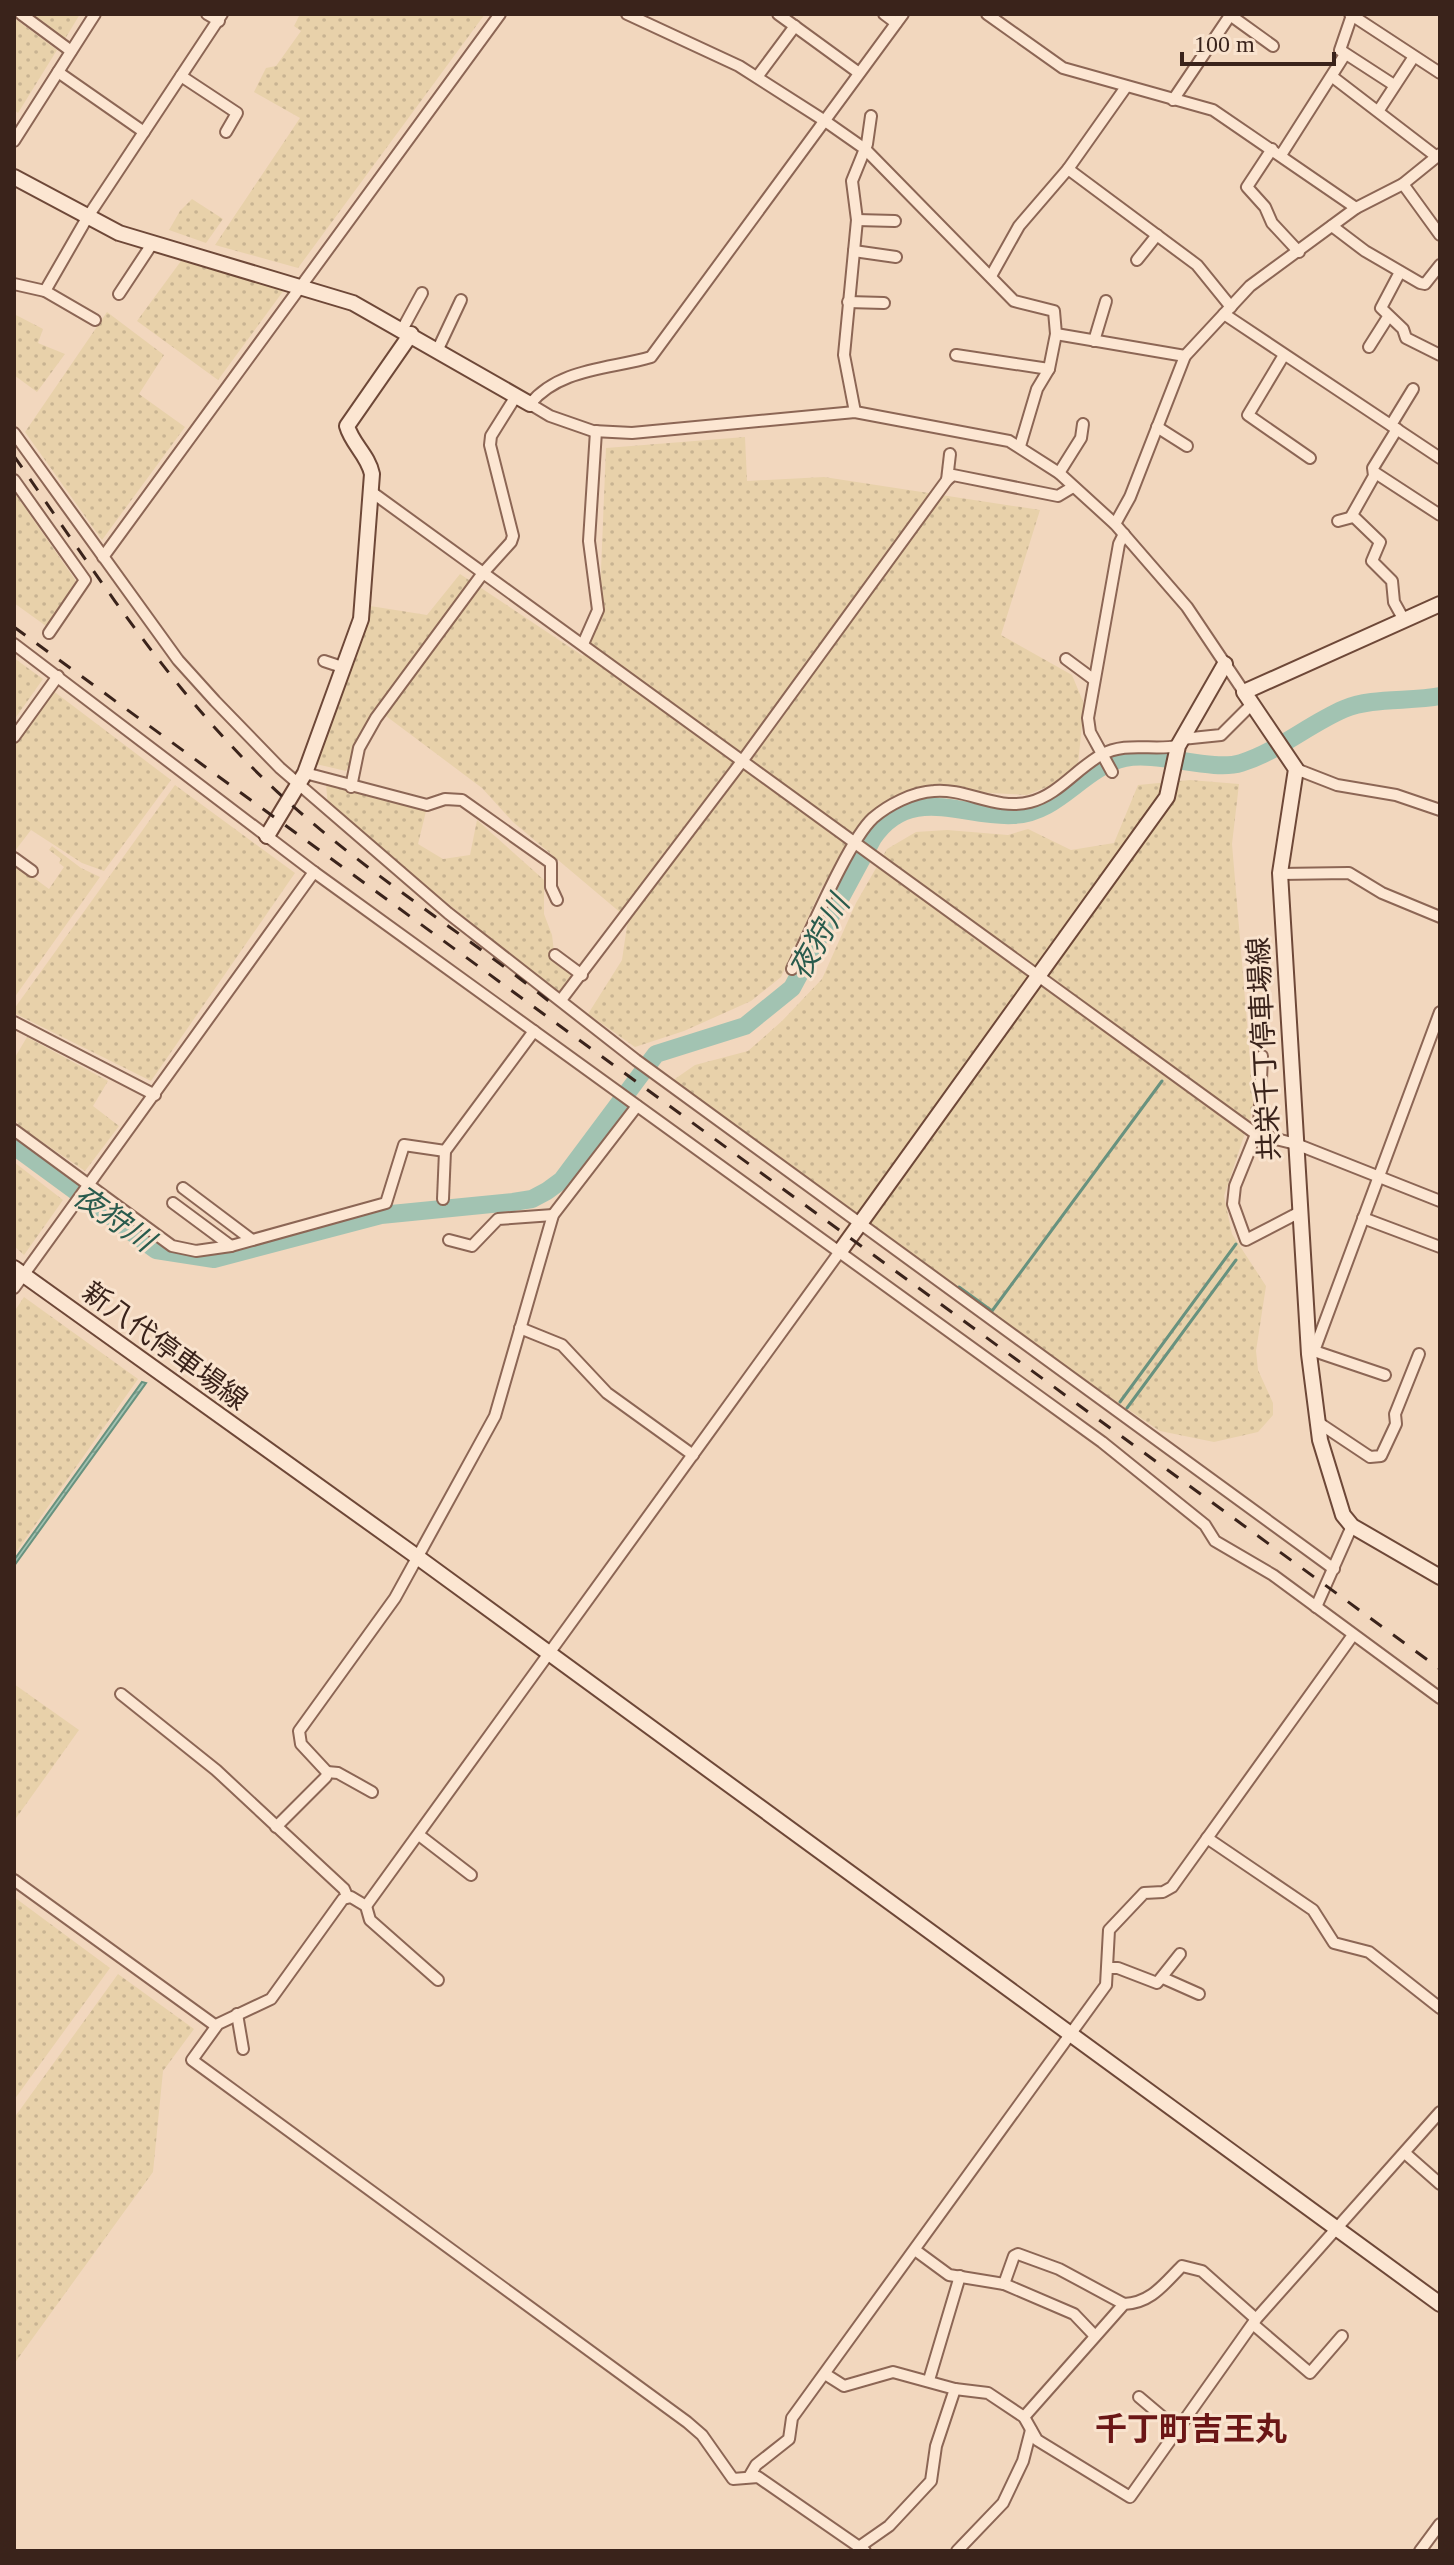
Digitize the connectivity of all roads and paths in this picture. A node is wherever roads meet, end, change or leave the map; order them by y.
1 (21, 14) edge
2 (95, 14) edge
3 (207, 14) edge
4 (500, 14) edge
5 (627, 14) edge
6 (778, 14) edge
7 (884, 14) edge
8 (987, 14) edge
9 (1231, 15) edge
10 (1351, 15) edge
11 (220, 18) edge
12 (899, 19) edge
13 (795, 26) junction
14 (1273, 46) dead end
15 (71, 51) junction
16 (1344, 56) junction
17 (1413, 58) junction
18 (58, 72) junction
19 (859, 73) junction
20 (1440, 73) edge
21 (181, 76) junction
22 (757, 77) junction
23 (1334, 78) junction
24 (1394, 85) junction
25 (1126, 87) junction
26 (1173, 100) junction
27 (1379, 110) junction
28 (871, 116) dead end
29 (825, 121) junction
30 (144, 132) junction
31 (226, 132) dead end
32 (14, 141) edge
33 (865, 149) junction
34 (1276, 152) junction
35 (1438, 156) edge
36 (1068, 169) junction
37 (14, 177) edge
38 (1403, 184) junction
39 (1356, 208) junction
40 (87, 218) junction
41 (857, 220) junction
42 (895, 221) dead end
43 (1332, 226) junction
44 (1157, 235) junction
45 (1440, 235) edge
46 (152, 244) junction
47 (854, 251) junction
48 (1299, 252) junction
49 (896, 257) dead end
50 (1137, 260) dead end
51 (1440, 265) edge
52 (1400, 272) junction
53 (991, 276) junction
54 (14, 284) edge
55 (303, 286) junction
56 (45, 291) junction
57 (422, 293) dead end
58 (119, 294) dead end
59 (461, 300) dead end
60 (1106, 301) dead end
61 (848, 302) junction
62 (884, 303) dead end
63 (1227, 310) junction
64 (1388, 317) junction
65 (95, 320) dead end
66 (407, 331) junction
67 (1056, 334) junction
68 (1094, 341) junction
69 (1369, 347) dead end
70 (438, 349) junction
71 (956, 355) dead end
72 (1284, 355) junction
73 (1440, 355) edge
74 (1185, 356) junction
75 (1049, 369) junction
76 (1413, 389) dead end
77 (516, 396) junction
78 (530, 404) junction
79 (855, 412) junction
80 (1083, 424) dead end
81 (1157, 427) junction
82 (1394, 427) junction
83 (596, 431) junction
84 (14, 433) edge
85 (1020, 446) junction
86 (1187, 446) dead end
87 (950, 454) dead end
88 (1310, 458) dead end
89 (1440, 458) edge
90 (1374, 472) junction
91 (1059, 473) junction
92 (14, 480) edge
93 (947, 480) junction
94 (1073, 487) junction
95 (373, 493) junction
96 (1440, 515) edge
97 (1353, 517) junction
98 (1338, 521) dead end
99 (1115, 524) junction
100 (1124, 534) junction
101 (103, 557) junction
102 (483, 573) junction
103 (1440, 604) edge
104 (1404, 620) junction
105 (49, 633) dead end
106 (14, 644) edge
107 (583, 644) junction
108 (1066, 659) dead end
109 (324, 661) dead end
110 (1225, 664) junction
111 (345, 668) junction
112 (58, 676) junction
113 (1093, 679) junction
114 (1248, 698) junction
115 (14, 737) edge
116 (1179, 745) junction
117 (1102, 755) junction
118 (743, 760) junction
119 (1292, 763) junction
120 (1111, 771) dead end
121 (301, 778) junction
122 (351, 787) junction
123 (1440, 810) edge
124 (267, 836) junction
125 (857, 842) junction
126 (14, 858) edge
127 (32, 871) dead end
128 (314, 872) junction
129 (1280, 874) junction
130 (557, 900) dead end
131 (1440, 917) edge
132 (555, 955) dead end
133 (792, 969) dead end
134 (582, 975) junction
135 (1038, 977) junction
136 (561, 1000) junction
137 (1440, 1012) edge
138 (14, 1022) edge
139 (534, 1031) junction
140 (1262, 1056) dead end
141 (155, 1095) junction
142 (637, 1106) junction
143 (14, 1130) edge
144 (1256, 1134) junction
145 (1296, 1144) junction
146 (445, 1151) junction
147 (1378, 1177) junction
148 (86, 1186) junction
149 (183, 1188) dead end
150 (443, 1199) dead end
151 (1440, 1201) edge
152 (173, 1203) dead end
153 (1300, 1212) junction
154 (546, 1215) junction
155 (1363, 1218) junction
156 (860, 1225) junction
157 (252, 1240) junction
158 (449, 1240) dead end
159 (231, 1246) junction
160 (1440, 1247) edge
161 (841, 1250) junction
162 (19, 1272) edge
163 (14, 1288) edge
164 (520, 1328) junction
165 (1312, 1352) junction
166 (1419, 1354) dead end
167 (1385, 1375) dead end
168 (1316, 1421) junction
169 (693, 1455) junction
170 (1352, 1526) junction
171 (416, 1556) junction
172 (1334, 1569) junction
173 (1440, 1577) edge
174 (1316, 1607) junction
175 (1353, 1635) junction
176 (548, 1656) junction
177 (121, 1694) dead end
178 (1440, 1698) edge
179 (327, 1772) junction
180 (372, 1792) dead end
181 (276, 1827) junction
182 (419, 1835) junction
183 (1207, 1838) junction
184 (471, 1875) dead end
185 (14, 1880) edge
186 (347, 1896) junction
187 (366, 1906) junction
188 (1180, 1954) dead end
189 (1108, 1968) junction
190 (1163, 1978) junction
191 (438, 1980) dead end
192 (1199, 1994) dead end
193 (1440, 2008) edge
194 (237, 2014) junction
195 (216, 2026) junction
196 (1070, 2035) junction
197 (243, 2049) dead end
198 (1440, 2112) edge
199 (1406, 2154) junction
200 (1440, 2184) edge
201 (1337, 2231) junction
202 (915, 2250) junction
203 (960, 2276) junction
204 (1004, 2284) junction
205 (1124, 2304) junction
206 (1440, 2304) edge
207 (1255, 2322) junction
208 (1094, 2335) junction
209 (1342, 2336) dead end
210 (825, 2374) junction
211 (929, 2380) junction
212 (955, 2389) junction
213 (1139, 2397) dead end
214 (1024, 2417) junction
215 (1031, 2430) junction
216 (1178, 2430) junction
217 (749, 2477) junction
218 (1440, 2524) edge
219 (862, 2549) edge
220 (957, 2551) edge
221 (1420, 2551) edge

1 - 15 street
2 - 15 street
3 - 11 street
4 - 55 street
5 - 22 street
6 - 13 street
7 - 12 street
8 - 25 street
9 - 14 street
9 - 26 street
10 - 16 street
10 - 17 street
11 - 21 street
12 - 19 street
13 - 19 street
13 - 22 street
15 - 18 street
16 - 23 street
16 - 24 street
17 - 20 street
17 - 24 street
18 - 30 street
18 - 32 street
19 - 29 street
21 - 30 street
21 - 31 street
22 - 29 street
23 - 27 street
23 - 34 street
24 - 27 street
25 - 26 street
25 - 36 street
26 - 34 street
27 - 35 street
28 - 33 street
29 - 33 street
29 - 78 street
30 - 40 street
33 - 41 street
33 - 53 street
34 - 39 street
34 - 48 street
35 - 38 street
36 - 44 street
36 - 53 street
37 - 40 street
38 - 39 street
38 - 45 street
39 - 43 street
40 - 46 street
40 - 56 street
41 - 42 street
41 - 47 street
43 - 48 street
43 - 52 street
44 - 50 street
44 - 63 street
46 - 55 street
46 - 58 street
47 - 49 street
47 - 61 street
48 - 63 street
51 - 52 street
52 - 64 street
53 - 67 street
54 - 56 street
55 - 66 street
55 - 101 street
56 - 65 street
57 - 66 street
59 - 70 street
60 - 68 street
61 - 62 street
61 - 79 street
63 - 72 street
63 - 74 street
64 - 69 street
64 - 73 street
66 - 70 street
66 - 95 street
67 - 68 street
67 - 75 street
68 - 74 street
70 - 77 street
71 - 75 street
72 - 82 street
72 - 88 street
74 - 81 street
75 - 85 street
76 - 82 street
77 - 78 street
77 - 102 street
78 - 83 street
79 - 83 street
79 - 85 street
80 - 91 street
81 - 86 street
81 - 99 street
82 - 89 street
82 - 90 street
83 - 107 street
84 - 101 street
85 - 91 street
87 - 93 street
90 - 96 street
90 - 97 street
91 - 94 street
92 - 105 street
93 - 94 street
93 - 118 street
94 - 99 street
95 - 102 street
95 - 111 street
97 - 98 street
97 - 104 street
99 - 100 street
100 - 110 street
100 - 113 street
101 - 121 street
102 - 107 street
102 - 122 street
103 - 104 street
104 - 114 street
106 - 112 street
107 - 118 street
108 - 113 street
109 - 111 street
110 - 114 street
110 - 116 street
111 - 121 street
112 - 115 street
112 - 124 street
113 - 117 street
114 - 116 street
114 - 119 street
116 - 117 street
116 - 135 street
117 - 120 street
117 - 125 street
118 - 125 street
118 - 134 street
119 - 123 street
119 - 129 street, 共栄千丁停車場線
121 - 122 street
121 - 124 street
121 - 136 street
122 - 130 street
124 - 128 street
125 - 133 street
125 - 135 street
126 - 127 street
128 - 139 street
128 - 141 street
129 - 131 street
129 - 145 street, 共栄千丁停車場線
132 - 134 street
134 - 136 street
135 - 144 street
135 - 156 street
136 - 156 street
137 - 147 street
138 - 141 street
139 - 142 street
139 - 146 street
140 - 144 street
141 - 148 street
142 - 154 street
142 - 161 street
143 - 148 street
144 - 145 street
144 - 153 street
145 - 147 street
145 - 153 street, 共栄千丁停車場線
146 - 150 street
146 - 157 street
147 - 151 street
147 - 155 street
148 - 159 street
148 - 162 street
149 - 157 street
152 - 159 street
153 - 165 street, 共栄千丁停車場線
154 - 158 street
154 - 164 street
155 - 160 street
155 - 165 street
156 - 161 street
156 - 172 street
157 - 159 street
161 - 169 street
161 - 174 street
162 - 163 street
162 - 171 street, 新八代停車場線
164 - 169 street
164 - 171 street
165 - 167 street
165 - 168 street, 共栄千丁停車場線
166 - 168 street
168 - 170 street, 共栄千丁停車場線
169 - 176 street
170 - 172 street
170 - 173 street
171 - 176 street, 新八代停車場線
171 - 179 street
172 - 174 street
174 - 175 street
175 - 178 street
175 - 183 street
176 - 182 street
176 - 196 street, 新八代停車場線
177 - 181 street
179 - 180 street
179 - 181 street
181 - 186 street
182 - 184 street
182 - 187 street
183 - 189 street
183 - 193 street
185 - 195 street
186 - 187 street
186 - 194 street
187 - 191 street
188 - 190 street
189 - 190 street
189 - 196 street
190 - 192 street
194 - 195 street
194 - 197 street
195 - 217 street
196 - 201 street, 新八代停車場線
196 - 202 street
198 - 199 street
199 - 200 street
199 - 201 street
201 - 206 street, 新八代停車場線
201 - 207 street
202 - 203 street
202 - 210 street
203 - 204 street
203 - 211 street
204 - 205 street
204 - 208 street
205 - 207 street
205 - 208 street
207 - 209 street
207 - 216 street
208 - 214 street
210 - 211 street
210 - 217 street
211 - 212 street
212 - 214 street
212 - 219 street
213 - 216 street
214 - 215 street
215 - 216 street
215 - 220 street
217 - 219 street
218 - 221 street

